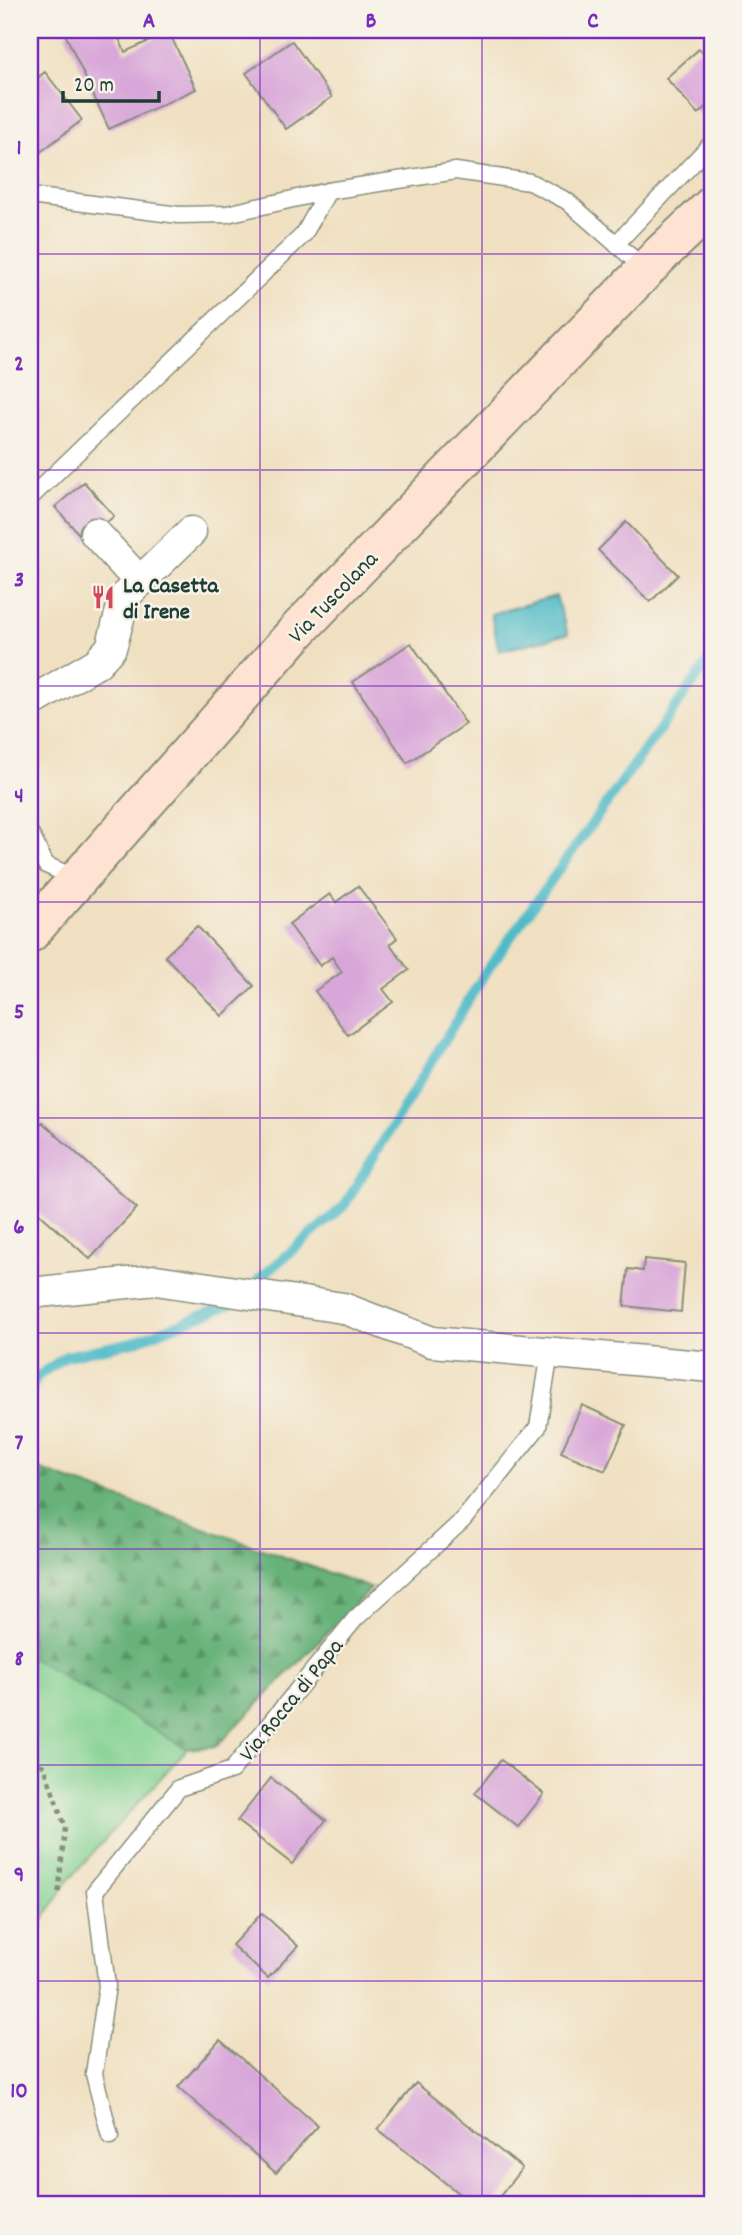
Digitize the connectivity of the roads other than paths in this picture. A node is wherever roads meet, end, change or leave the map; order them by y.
1 (712, 143) edge
2 (328, 191) junction
3 (30, 195) edge
4 (712, 206) edge
5 (616, 244) junction
6 (646, 270) junction
7 (30, 498) edge
8 (191, 532) dead end
9 (95, 533) dead end
10 (140, 582) junction
11 (32, 702) edge
12 (30, 832) edge
13 (78, 879) junction
14 (30, 933) edge
15 (30, 1293) edge
16 (550, 1353) junction
17 (712, 1367) edge
18 (110, 2136) dead end

1 - 5 lane
2 - 3 lane
2 - 5 lane
2 - 7 lane
4 - 6 main road, Via Tuscolana
5 - 6 lane
6 - 13 main road, Via Tuscolana
8 - 10 street
9 - 10 street
10 - 11 street
12 - 13 lane
13 - 14 main road, Via Tuscolana
15 - 16 street
16 - 17 street
16 - 18 lane, Via Rocca di Papa

